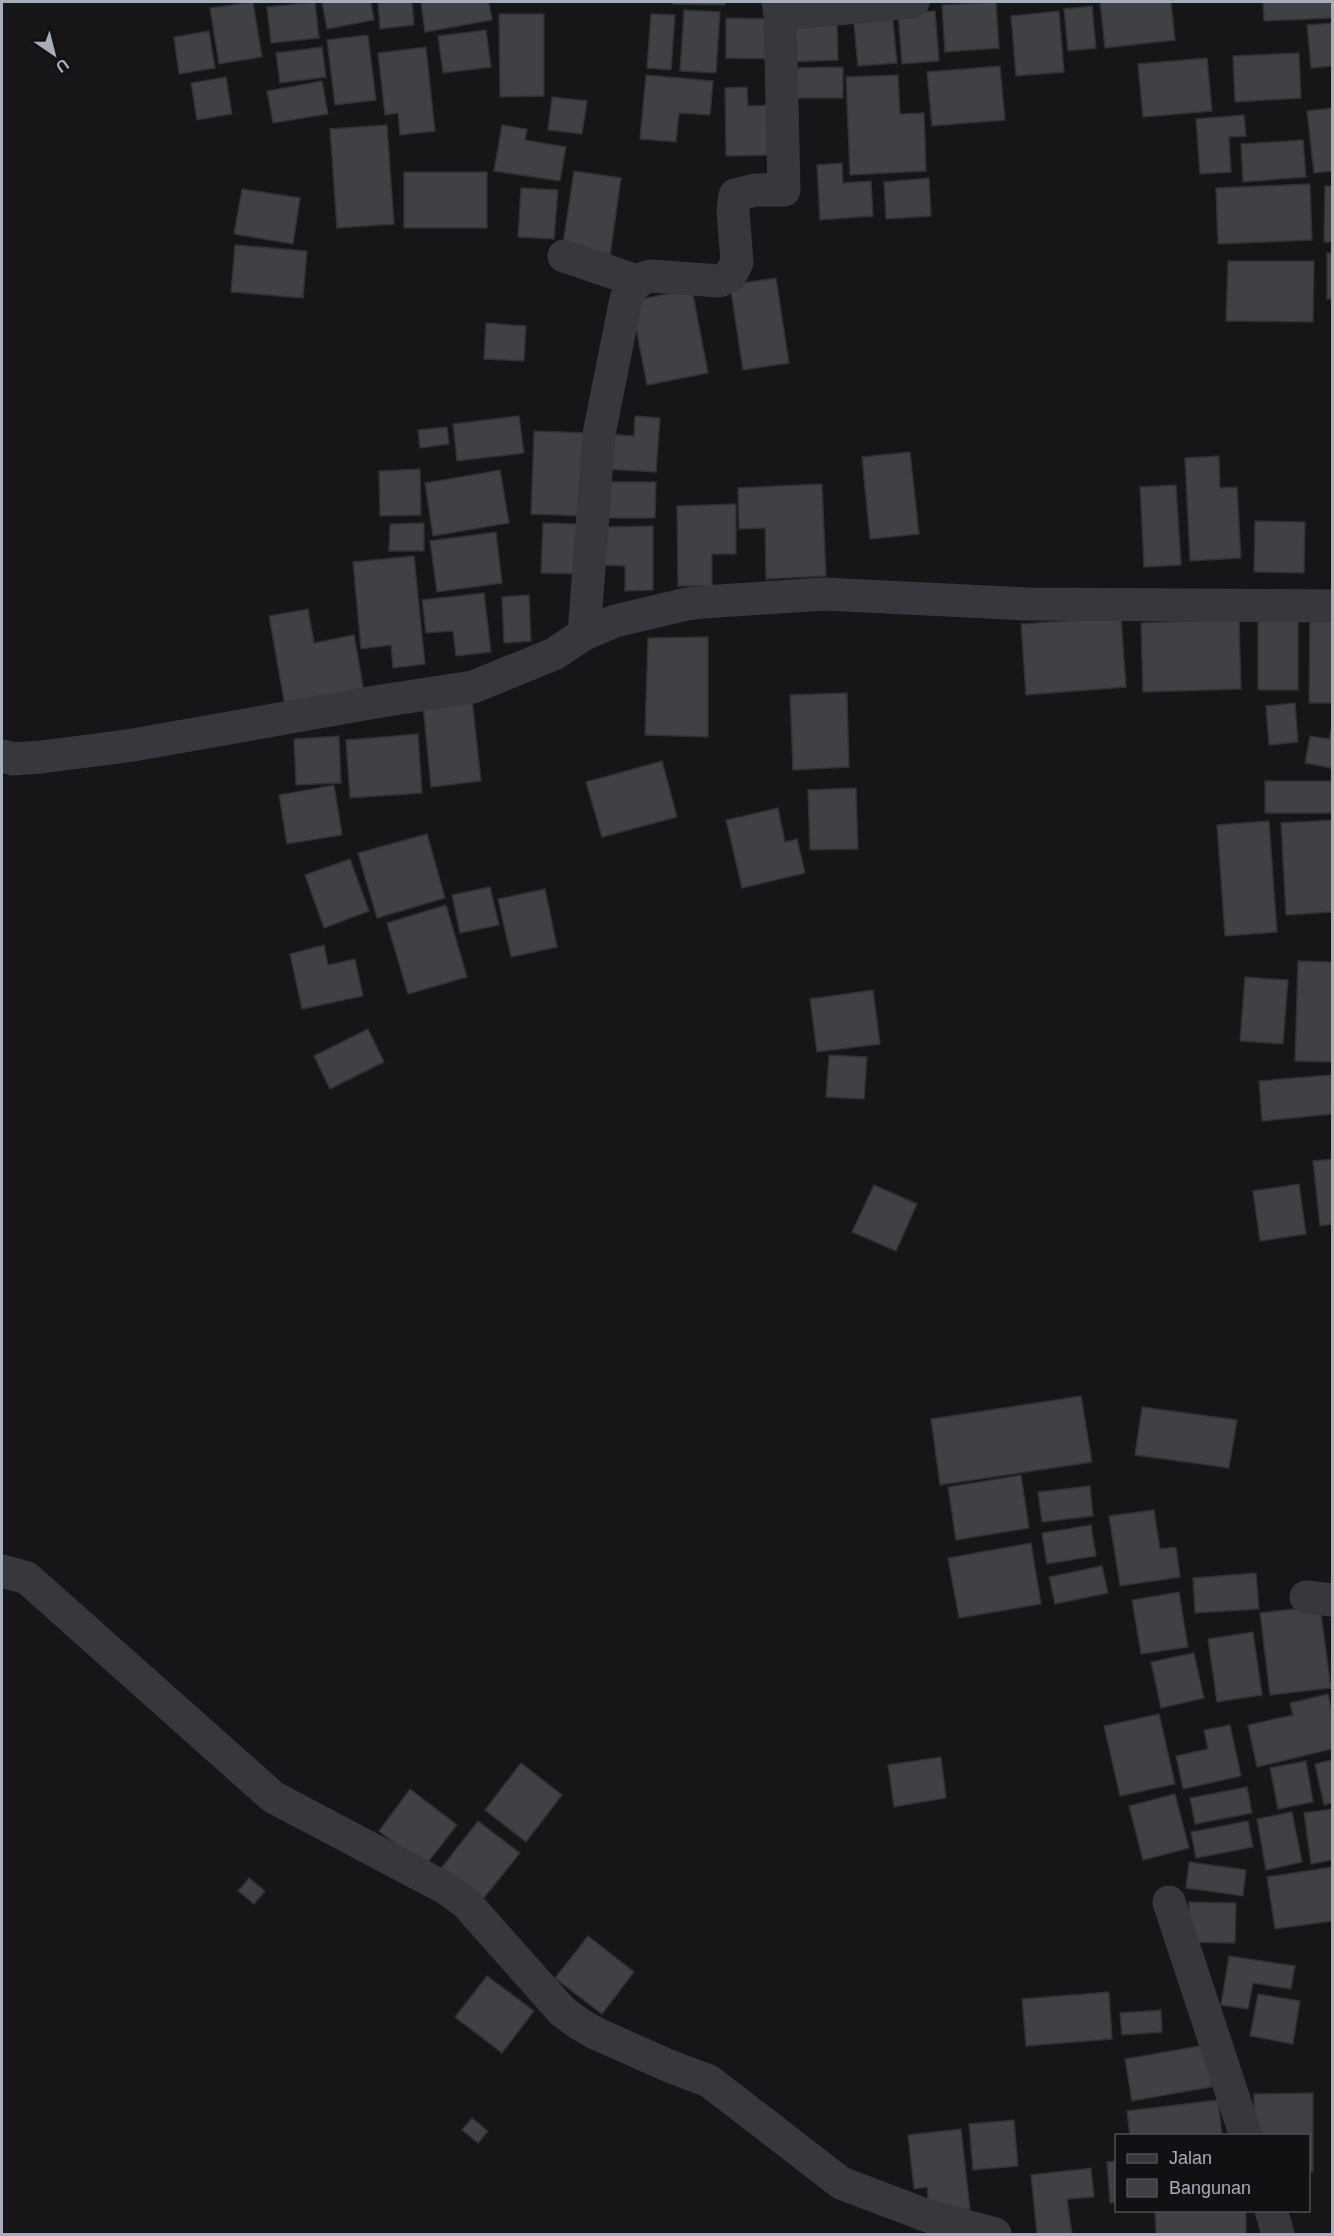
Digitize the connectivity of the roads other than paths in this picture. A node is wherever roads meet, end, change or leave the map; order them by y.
1 (913, 2) edge
2 (779, 8) edge
3 (564, 256) dead end
4 (637, 281) junction
5 (1332, 606) edge
6 (584, 634) junction
7 (2, 756) edge
8 (2, 1571) edge
9 (1169, 1902) dead end
10 (1245, 2134) edge
11 (1271, 2212) edge
12 (995, 2235) edge
13 (1278, 2235) edge

1 - 2 street
2 - 4 street
3 - 4 street
4 - 6 street
5 - 6 street
6 - 7 street
8 - 12 street
9 - 10 street
11 - 13 street

